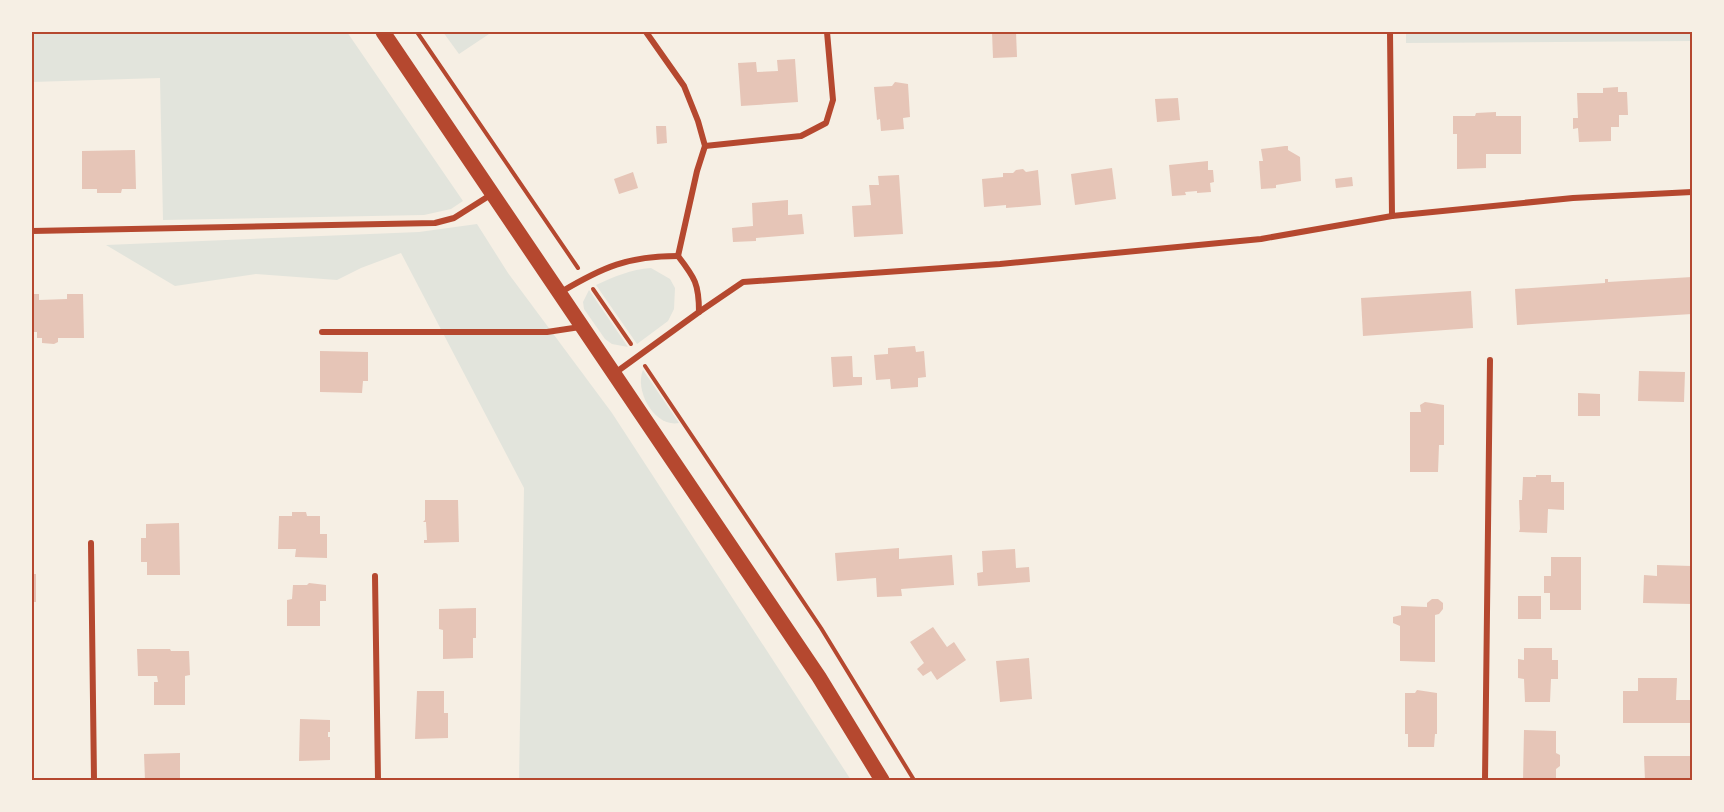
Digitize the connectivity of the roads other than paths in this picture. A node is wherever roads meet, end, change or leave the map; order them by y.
1 (383, 32) edge
2 (646, 32) edge
3 (827, 32) edge
4 (1390, 32) edge
5 (705, 146) junction
6 (1692, 192) edge
7 (493, 193) junction
8 (1392, 216) junction
9 (32, 231) edge
10 (678, 256) junction
11 (560, 292) junction
12 (699, 312) junction
13 (583, 327) junction
14 (322, 332) dead end
15 (1490, 360) dead end
16 (615, 373) junction
17 (91, 543) dead end
18 (375, 576) dead end
19 (94, 780) edge
20 (378, 780) edge
21 (882, 780) edge
22 (1485, 780) edge

1 - 7 main road
2 - 5 street
3 - 5 street
4 - 8 street
5 - 10 street
6 - 8 street
7 - 9 street
7 - 11 main road
8 - 12 street
10 - 11 street
10 - 12 street
11 - 13 main road
12 - 16 street
13 - 14 street
13 - 16 main road
15 - 22 street
16 - 21 main road
17 - 19 street
18 - 20 street

